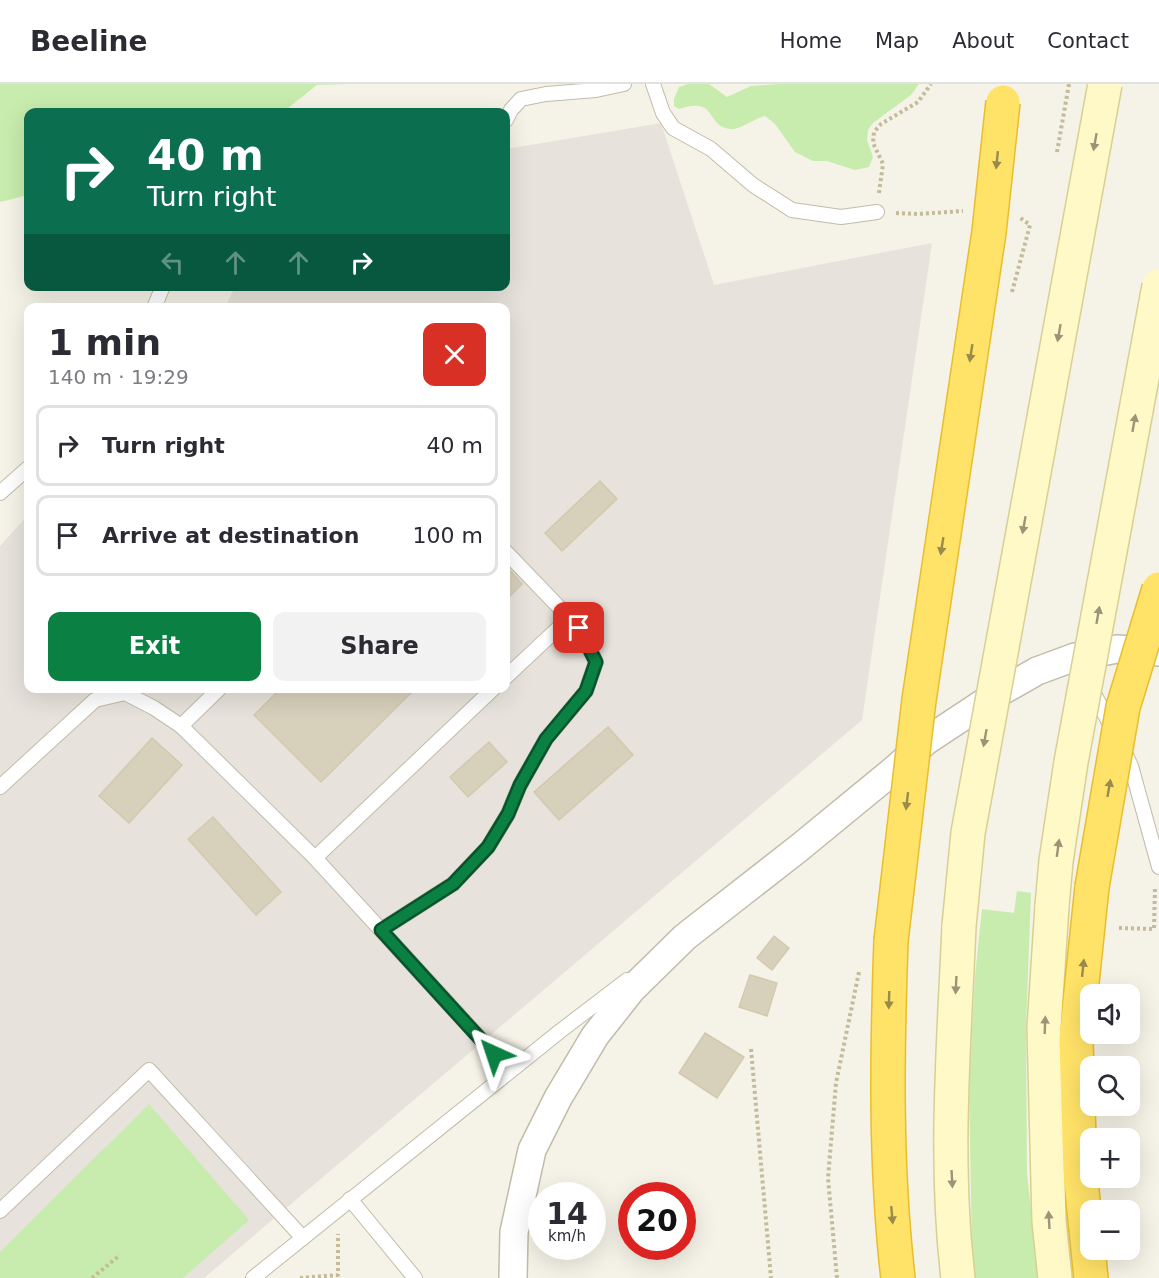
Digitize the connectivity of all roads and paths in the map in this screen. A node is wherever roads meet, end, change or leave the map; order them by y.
1 (624, 84) edge
2 (653, 84) edge
3 (1070, 84) edge
4 (1105, 84) edge
5 (1004, 93) edge
6 (510, 112) edge
7 (1057, 152) dead end
8 (877, 212) dead end
9 (1159, 285) edge
10 (24, 472) edge
11 (0, 493) edge
12 (510, 556) edge
13 (1159, 589) edge
14 (569, 618) junction
15 (1159, 652) edge
16 (1075, 657) junction
17 (510, 674) edge
18 (215, 693) edge
19 (489, 693) edge
20 (181, 726) junction
21 (0, 787) edge
22 (315, 858) junction
23 (1159, 867) edge
24 (1159, 886) edge
25 (1119, 928) dead end
26 (381, 930) junction
27 (685, 937) junction
28 (861, 961) dead end
29 (751, 1049) dead end
30 (510, 1071) junction
31 (350, 1199) junction
32 (339, 1209) junction
33 (0, 1211) edge
34 (303, 1238) junction
35 (120, 1255) dead end
36 (92, 1278) edge
37 (253, 1278) edge
38 (300, 1278) edge
39 (415, 1278) edge
40 (513, 1278) edge
41 (771, 1278) edge
42 (837, 1278) edge
43 (898, 1278) edge
44 (958, 1278) edge
45 (1055, 1278) edge
46 (1091, 1278) edge

1 - 6 lane
2 - 8 lane
3 - 7 path
4 -> 44 main road, bridge
5 -> 43 highway, bridge
45 -> 9 main road, bridge
10 - 11 lane
12 - 14 lane
46 -> 13 highway, bridge
14 - 17 lane
14 - 26 lane
15 - 16 street
16 - 23 lane
16 - 27 street
18 - 20 lane
19 - 22 lane
20 - 21 lane
20 - 22 lane
22 - 26 lane
24 - 25 path
26 - 30 lane
27 - 30 lane
27 - 40 street
28 - 42 path
29 - 41 path
30 - 31 lane
31 - 32 lane
31 - 39 lane
32 - 34 lane
32 - 38 path
33 - 34 lane
34 - 37 lane
35 - 36 path

